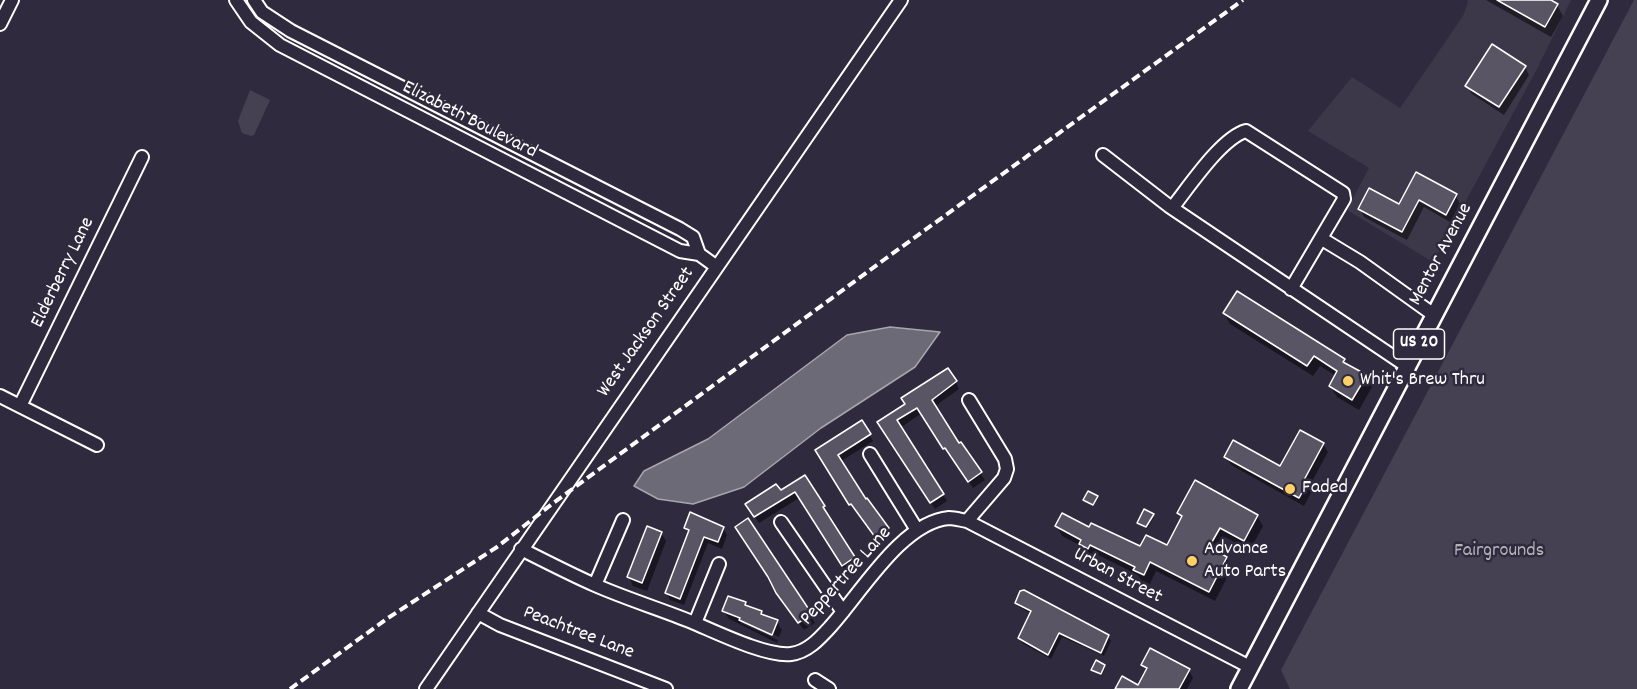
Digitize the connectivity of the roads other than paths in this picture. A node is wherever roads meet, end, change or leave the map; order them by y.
1 (12, 0) edge
2 (236, 0) edge
3 (255, 0) edge
4 (901, 0) edge
5 (1599, 0) edge
6 (0, 24) edge
7 (1103, 155) dead end
8 (142, 157) dead end
9 (1172, 208) junction
10 (1322, 239) junction
11 (699, 254) junction
12 (717, 267) junction
13 (1291, 289) junction
14 (1434, 315) junction
15 (1407, 366) junction
16 (0, 396) edge
17 (969, 400) dead end
18 (20, 406) junction
19 (97, 446) dead end
20 (870, 454) dead end
21 (623, 520) dead end
22 (967, 521) junction
23 (781, 522) dead end
24 (917, 530) junction
25 (521, 549) junction
26 (719, 564) dead end
27 (596, 585) junction
28 (843, 612) junction
29 (478, 613) junction
30 (694, 623) junction
31 (1250, 667) junction
32 (815, 680) dead end
33 (426, 689) edge
34 (666, 689) edge
35 (829, 689) edge
36 (1239, 689) edge

1 - 6 street
2 - 11 street, Elizabeth Boulevard
3 - 11 street, Elizabeth Boulevard
4 - 12 street, West Jackson Street
5 - 14 main road, Mentor Avenue / US 20
7 - 9 street
8 - 18 street, Elderberry Lane
9 - 10 street
9 - 13 street
10 - 13 street
10 - 14 street
11 - 12 street, Elizabeth Boulevard
12 - 25 street, West Jackson Street
13 - 15 street
14 - 15 main road, Mentor Avenue / US 20
15 - 31 main road, Mentor Avenue / US 20
16 - 18 street
17 - 22 street
18 - 19 street
20 - 24 street
21 - 27 street
22 - 24 street, Peppertree Lane
22 - 31 street, Urban Street
23 - 28 street
24 - 28 street, Peppertree Lane
25 - 27 street, Peppertree Lane
25 - 29 street, West Jackson Street
26 - 30 street
27 - 30 street, Peppertree Lane
28 - 30 street, Peppertree Lane
29 - 33 street, West Jackson Street
29 - 34 street, Peachtree Lane
31 - 36 main road, Mentor Avenue / US 20
32 - 35 street

